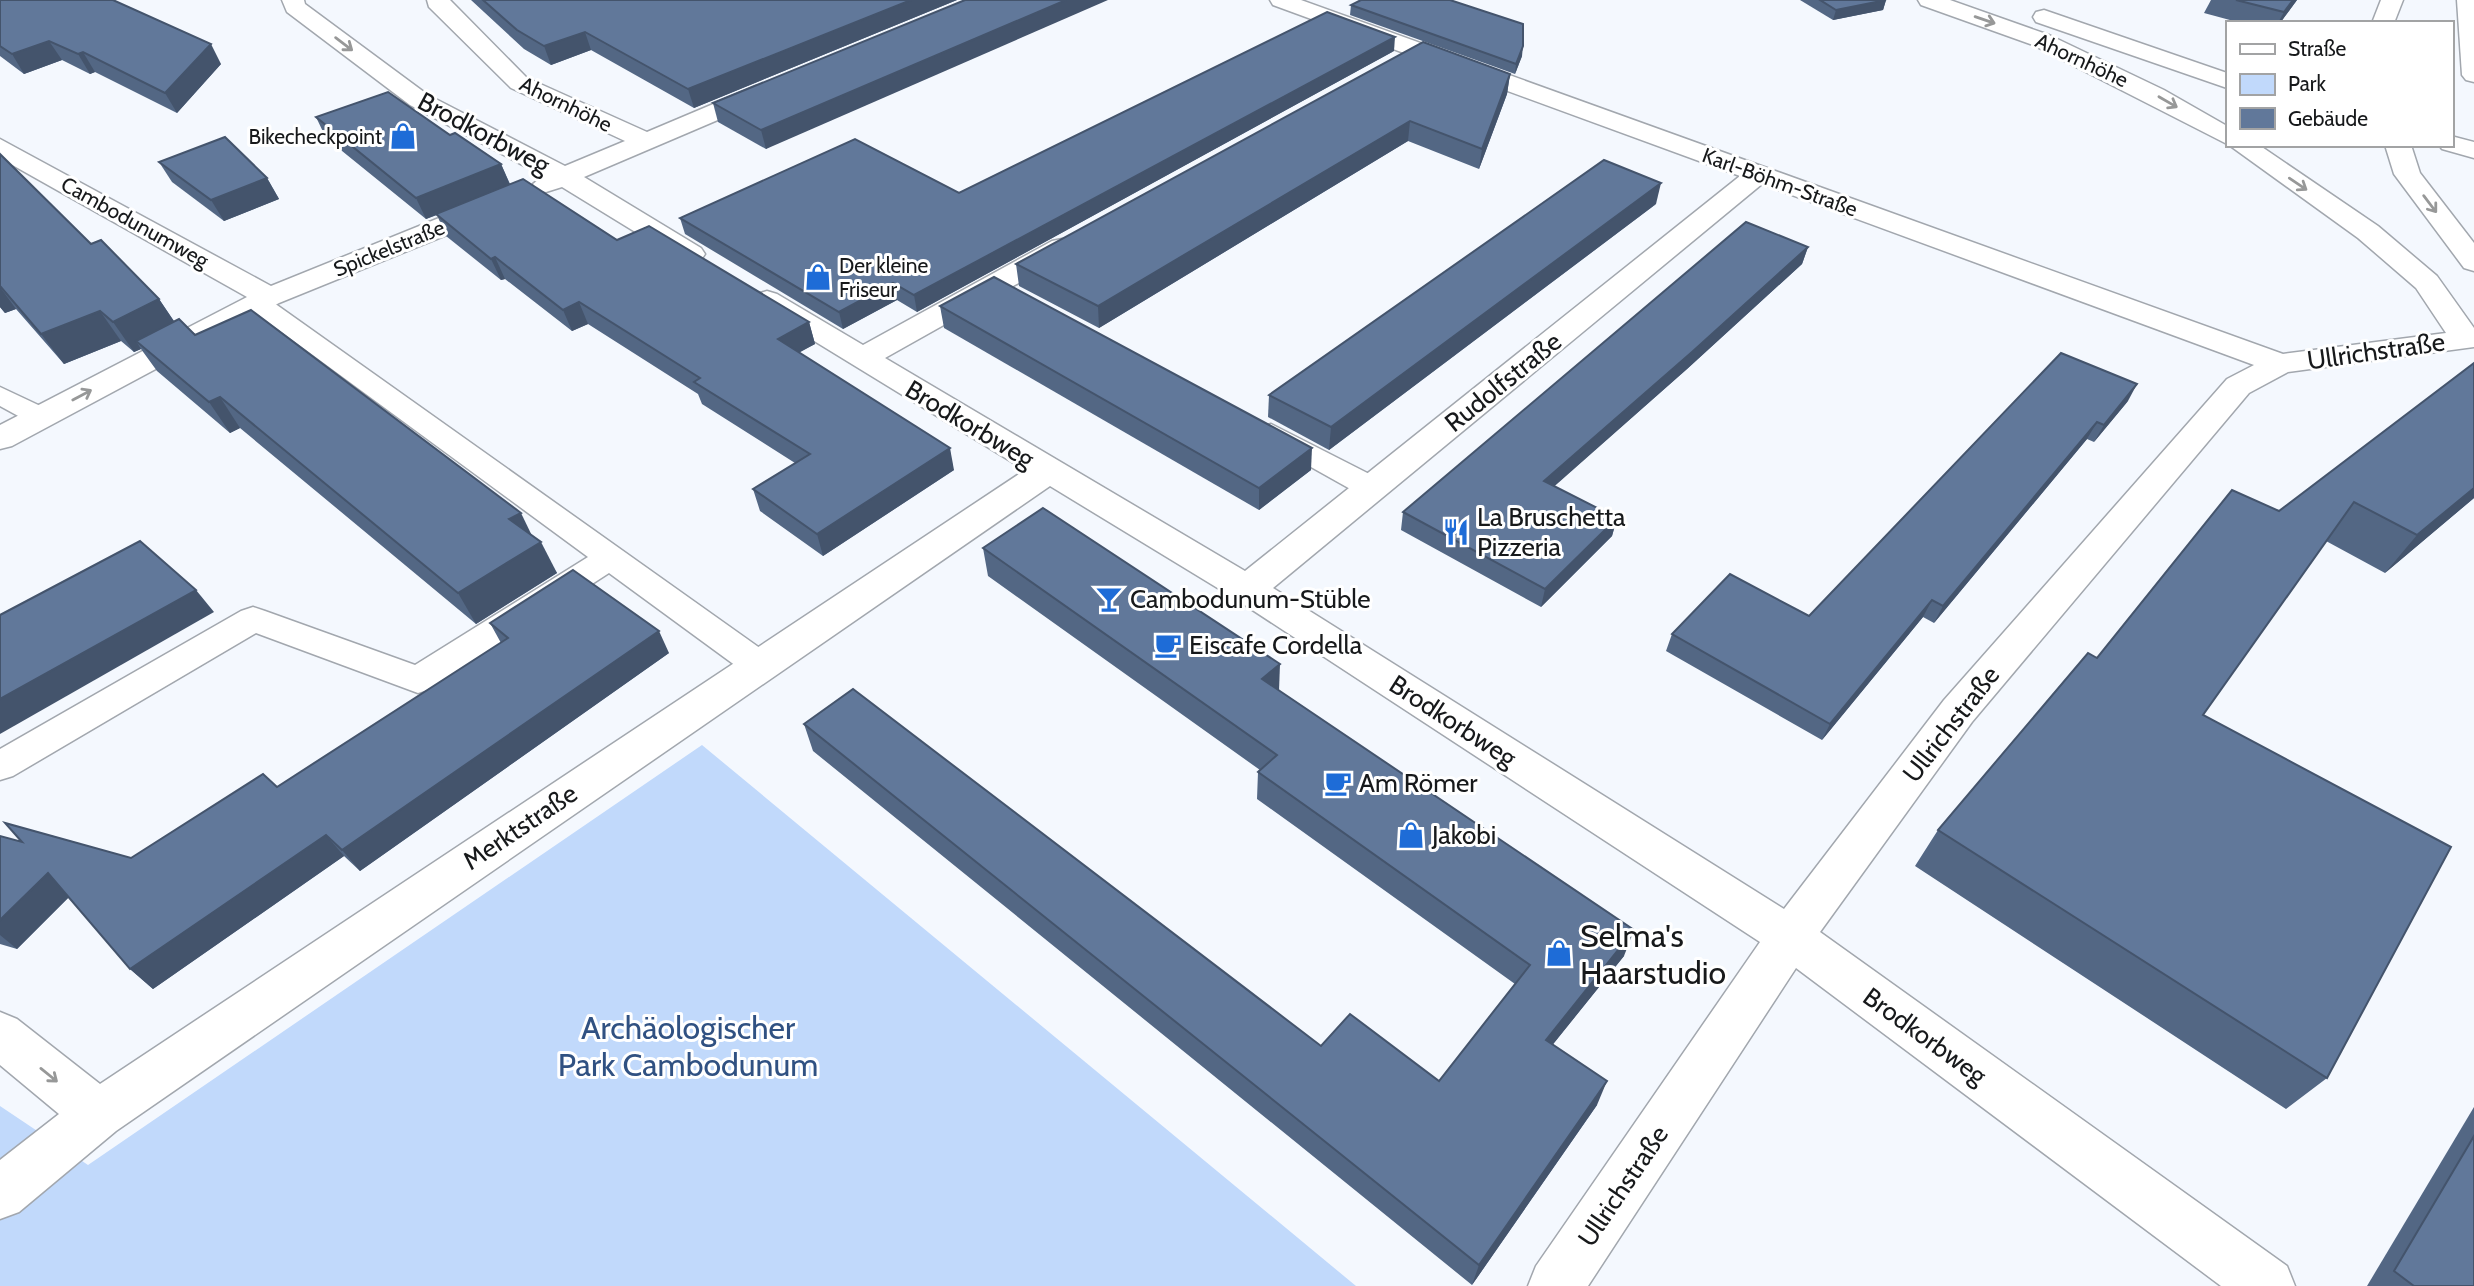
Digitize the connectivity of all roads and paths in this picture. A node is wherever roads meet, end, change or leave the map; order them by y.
1 (293, 0) edge
2 (439, 0) edge
3 (1281, 0) edge
4 (1929, 0) edge
5 (2392, 0) edge
6 (2468, 0) edge
7 (2021, 9) dead end
8 (2384, 21) edge
9 (1420, 50) junction
10 (1385, 69) edge
11 (2474, 75) edge
12 (2226, 82) edge
13 (785, 83) edge
14 (2226, 135) edge
15 (643, 141) junction
16 (2453, 145) edge
17 (2245, 147) edge
18 (2399, 147) edge
19 (0, 148) edge
20 (2474, 150) edge
21 (1759, 174) junction
22 (565, 177) junction
23 (1086, 234) edge
24 (2474, 262) edge
25 (264, 300) junction
26 (2470, 338) edge
27 (862, 358) junction
28 (2280, 364) junction
29 (0, 395) edge
30 (41, 417) junction
31 (1243, 418) edge
32 (0, 439) edge
33 (1048, 471) junction
34 (1372, 488) junction
35 (608, 559) junction
36 (1247, 589) junction
37 (759, 665) junction
38 (0, 766) edge
39 (1790, 937) junction
40 (0, 1035) edge
41 (97, 1114) junction
42 (0, 1193) edge
43 (1556, 1286) edge
44 (2267, 1286) edge

1 -> 22 street, Brodkorbweg
2 - 15 street, Ahornhöhe
3 - 9 street, Karl-Böhm-Straße
4 -> 14 street, Ahornhöhe
5 - 8 street
6 - 11 street
7 - 12 street
9 - 10 street
9 - 21 street, Karl-Böhm-Straße
13 - 15 street, Spickelstraße
15 - 22 street, Spickelstraße
16 - 20 street
17 -> 26 street
18 -> 24 street
19 - 25 street, Cambodunumweg
21 - 28 street, Karl-Böhm-Straße
21 - 34 street, Rudolfstraße
22 - 25 street, Spickelstraße
22 - 27 street, Brodkorbweg
23 - 27 street
30 -> 25 street, Spickelstraße
25 - 35 lane
26 - 28 street, Ullrichstraße
27 - 33 street, Brodkorbweg
28 - 39 street, Ullrichstraße
29 - 30 lane
30 - 32 street, Spickelstraße
31 - 34 lane
33 - 36 street, Brodkorbweg
33 - 37 street, Merktstraße
34 - 36 street, Rudolfstraße
35 - 37 lane
35 - 38 lane
36 - 39 street, Brodkorbweg
37 - 41 street, Merktstraße
39 - 43 street, Ullrichstraße
39 - 44 street, Brodkorbweg
40 -> 41 street
41 - 42 street, Merktstraße

